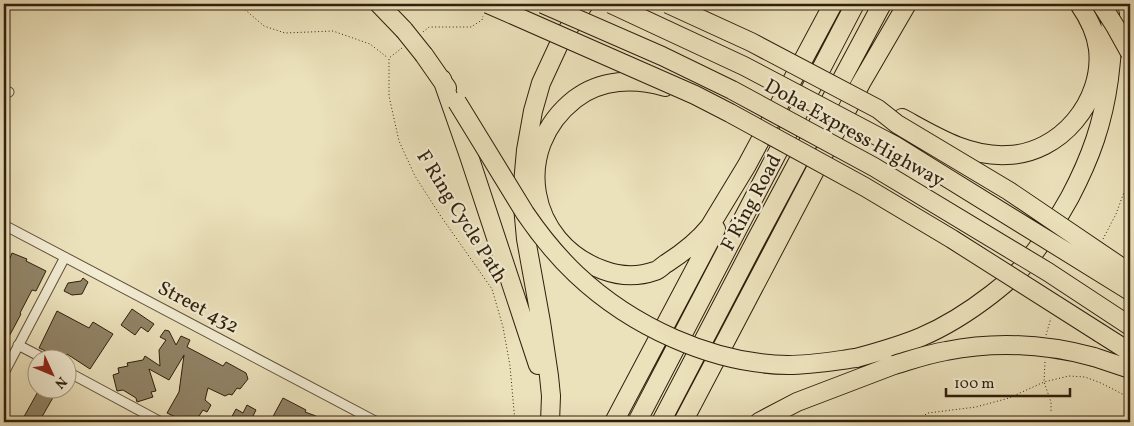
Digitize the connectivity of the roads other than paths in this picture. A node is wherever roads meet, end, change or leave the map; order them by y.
1 (379, 4) edge
2 (542, 4) edge
3 (584, 4) edge
4 (611, 4) edge
5 (668, 4) edge
6 (833, 4) edge
7 (855, 4) edge
8 (882, 4) edge
9 (907, 4) edge
10 (914, 4) edge
11 (1078, 4) edge
12 (1101, 4) edge
13 (1109, 4) edge
14 (487, 8) edge
15 (1130, 53) edge
16 (442, 79) junction
17 (861, 83) junction
18 (878, 108) junction
19 (730, 113) junction
20 (747, 165) junction
21 (4, 224) edge
22 (65, 257) junction
23 (1130, 273) edge
24 (1130, 291) edge
25 (1130, 326) edge
26 (18, 345) junction
27 (28, 350) edge
28 (1130, 352) edge
29 (1130, 369) edge
30 (4, 373) edge
31 (78, 377) edge
32 (797, 402) junction
33 (158, 421) edge
34 (376, 422) edge
35 (549, 422) edge
36 (614, 422) edge
37 (637, 422) edge
38 (661, 422) edge
39 (683, 422) edge
40 (759, 422) edge
41 (780, 422) edge

1 - 16 highway, bridge
2 - 25 highway, Doha Express Highway, bridge
3 - 35 highway
4 - 24 highway, Doha Express Highway, bridge
5 - 18 highway, bridge
6 - 20 highway
7 - 37 highway, F Ring Road
8 - 38 highway, F Ring Road
9 - 17 highway
10 - 17 highway
11 - 18 highway
12 - 15 highway, bridge
13 - 16 highway, bridge
14 - 19 highway, bridge
16 - 35 highway
17 - 39 highway
18 - 23 highway, bridge
19 - 20 highway, bridge
19 - 28 highway, bridge
20 - 36 highway
21 - 22 street, Street 432
22 - 26 street
22 - 34 street, Street 432
26 - 27 street
26 - 30 street
29 - 32 highway, bridge
31 - 33 street
32 - 40 highway
32 - 41 highway

